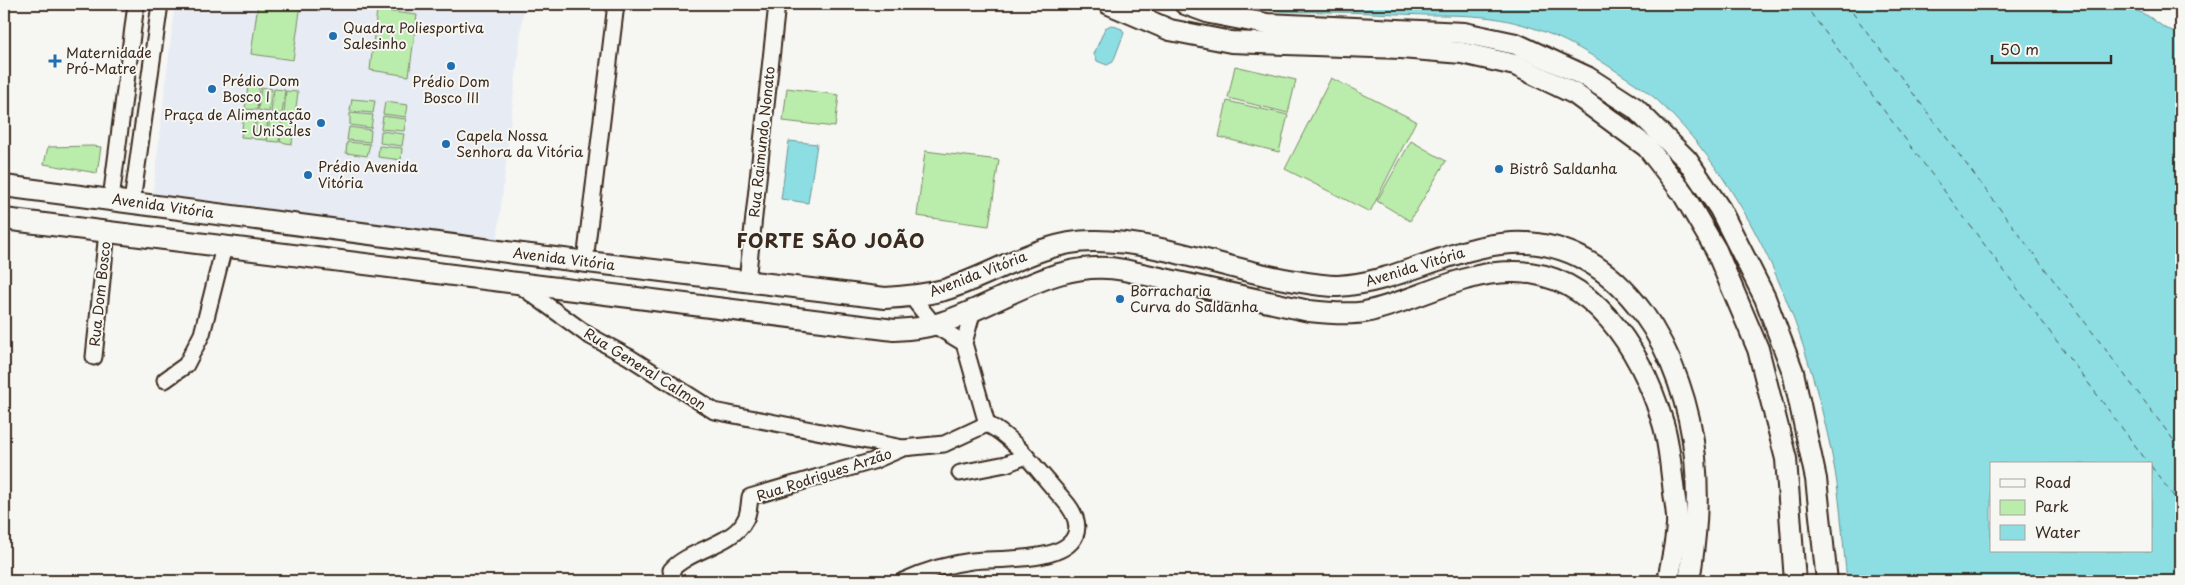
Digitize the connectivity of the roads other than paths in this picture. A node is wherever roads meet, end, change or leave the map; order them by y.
1 (136, 4) edge
2 (160, 4) edge
3 (616, 4) edge
4 (777, 4) edge
5 (1109, 4) edge
6 (1185, 4) edge
7 (4, 186) edge
8 (111, 199) junction
9 (132, 202) junction
10 (4, 219) edge
11 (116, 233) junction
12 (224, 247) junction
13 (585, 261) junction
14 (747, 281) junction
15 (518, 284) junction
16 (911, 296) junction
17 (973, 310) junction
18 (934, 325) junction
19 (964, 343) junction
20 (94, 357) dead end
21 (165, 380) dead end
22 (987, 424) junction
23 (864, 440) junction
24 (903, 448) junction
25 (1026, 456) junction
26 (873, 461) junction
27 (960, 473) dead end
28 (673, 581) edge
29 (903, 581) edge
30 (1668, 581) edge
31 (1689, 581) edge
32 (1795, 581) edge
33 (1826, 581) edge

1 - 8 street
2 - 9 street
3 - 13 street
4 - 14 street, Rua Raimundo Nonato
5 - 32 main road
6 - 33 main road
7 - 8 main road, Avenida Vitória
8 - 9 main road, Avenida Vitória
8 - 11 main road
9 - 13 main road, Avenida Vitória
10 - 11 main road, Avenida Vitória
11 - 12 main road, Avenida Vitória
11 - 20 street, Rua Dom Bosco
12 - 15 main road, Avenida Vitória
12 - 21 street
13 - 14 main road, Avenida Vitória
14 - 16 main road, Avenida Vitória
15 - 18 main road, Avenida Vitória
15 - 23 street, Rua General Calmon
16 - 18 street
16 - 31 main road, Avenida Vitória
17 - 18 main road, Avenida Vitória
17 - 19 street
17 - 30 main road, Avenida Vitória
18 - 19 street
19 - 22 street
22 - 24 street, Rua Rodrigues Arzão
22 - 25 street
23 - 24 street, Rua General Calmon
23 - 26 street
24 - 26 street, Rua Rodrigues Arzão
25 - 27 street
25 - 29 street
26 - 28 street, Rua Rodrigues Arzão

